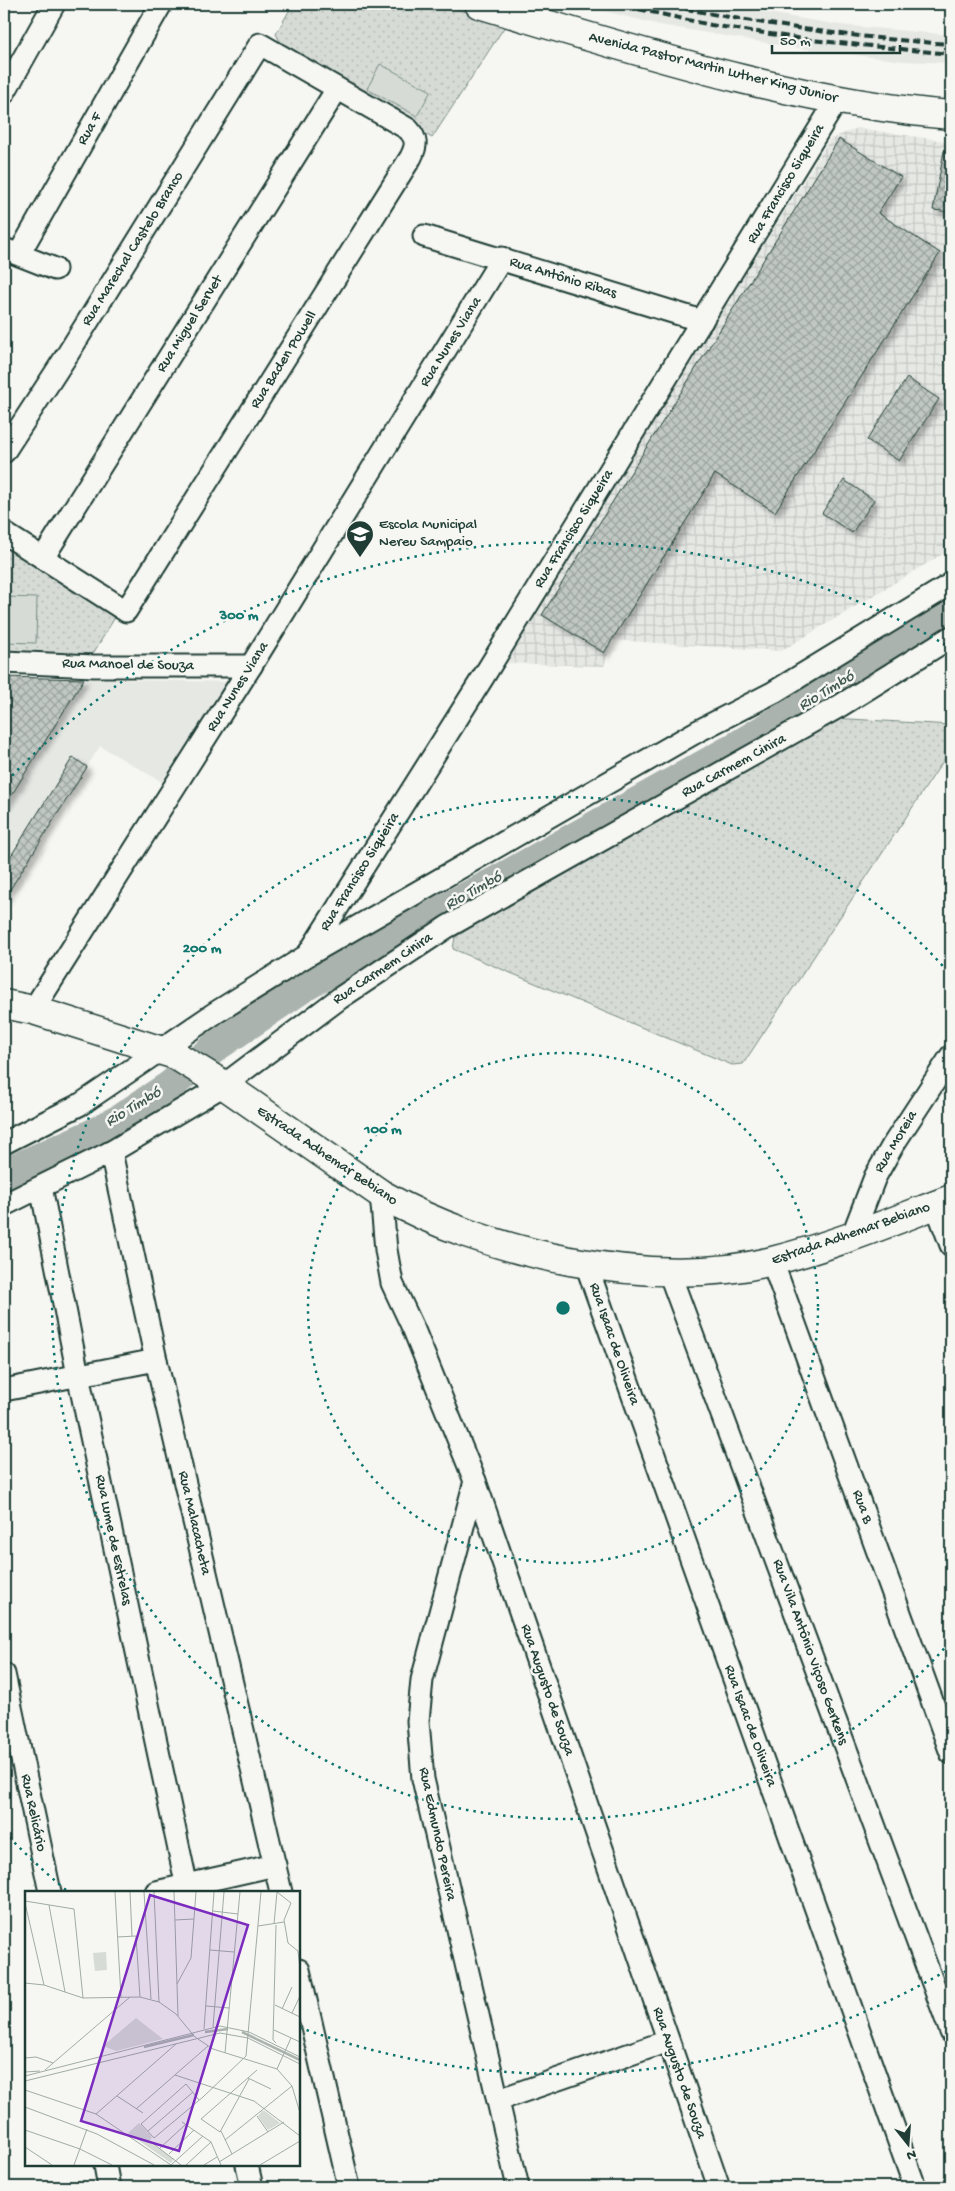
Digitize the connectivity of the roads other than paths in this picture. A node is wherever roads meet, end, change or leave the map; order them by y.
1 (54, 4) edge
2 (161, 4) edge
3 (478, 4) edge
4 (260, 44) joint
5 (337, 89) junction
6 (4, 93) edge
7 (837, 100) junction
8 (951, 115) edge
9 (424, 236) dead end
10 (11, 251) edge
11 (502, 258) junction
12 (55, 269) dead end
13 (702, 321) junction
14 (4, 452) edge
15 (4, 533) edge
16 (43, 558) junction
17 (951, 584) edge
18 (951, 637) edge
19 (4, 662) edge
20 (252, 666) junction
21 (308, 955) junction
22 (4, 1004) edge
23 (33, 1010) junction
24 (168, 1052) junction
25 (951, 1056) edge
26 (218, 1081) junction
27 (4, 1143) edge
28 (111, 1152) junction
29 (41, 1187) junction
30 (381, 1194) junction
31 (944, 1202) edge
32 (4, 1205) edge
33 (853, 1234) junction
34 (951, 1245) edge
35 (772, 1261) junction
36 (586, 1264) junction
37 (669, 1272) junction
38 (156, 1360) junction
39 (78, 1375) junction
40 (4, 1390) edge
41 (475, 1481) junction
42 (4, 1674) edge
43 (951, 1753) edge
44 (275, 1865) junction
45 (187, 1889) edge
46 (50, 1891) edge
47 (166, 1891) edge
48 (281, 1891) edge
49 (300, 1974) edge
50 (951, 2032) edge
51 (668, 2041) junction
52 (498, 2100) junction
53 (105, 2166) edge
54 (247, 2166) edge
55 (109, 2187) edge
56 (252, 2187) edge
57 (349, 2187) edge
58 (518, 2187) edge
59 (719, 2187) edge
60 (914, 2187) edge

1 - 6 street
2 - 10 street, Rua F
3 - 7 main road, Avenida Pastor Martin Luther King Junior
4 - 5 street, Rua Baden Powell
4 - 14 street, Rua Marechal Castelo Branco
5 - 16 street, Rua Miguel Servet
5 - 16 street, Rua Baden Powell
7 - 8 main road, Avenida Pastor Martin Luther King Junior
7 - 13 street, Rua Francisco Siqueira
9 - 11 street, Rua Antônio Ribas
10 - 12 street
11 - 13 street, Rua Antônio Ribas
11 - 20 street, Rua Nunes Viana
13 - 21 street, Rua Francisco Siqueira
15 - 16 street, Rua Baden Powell
17 - 21 street
18 - 26 street, Rua Carmem Cinira
19 - 20 street, Rua Manoel de Souza
20 - 23 street, Rua Nunes Viana
21 - 24 street
22 - 23 main road, Estrada Adhemar Bebiano
23 - 24 main road, Estrada Adhemar Bebiano
24 - 26 main road, Estrada Adhemar Bebiano
24 - 27 street
25 - 33 street, Rua Moreia
26 - 28 street, Rua Carmem Cinira
26 - 30 main road, Estrada Adhemar Bebiano
28 - 29 street, Rua Carmem Cinira
28 - 38 street, Rua Malacacheta
29 - 32 street, Rua Carmem Cinira
29 - 39 street, Rua Lume de Estrelas
30 - 36 main road, Estrada Adhemar Bebiano
30 - 41 street, Rua Augusto de Souza
31 - 33 main road, Estrada Adhemar Bebiano
31 - 34 street
33 - 35 main road, Estrada Adhemar Bebiano
35 - 37 main road, Estrada Adhemar Bebiano
35 - 43 street, Rua B
36 - 37 main road, Estrada Adhemar Bebiano
36 - 60 street, Rua Isaac de Oliveira
37 - 50 street, Rua Vila Antônio Viçoso Gerkens
38 - 39 street
38 - 44 street, Rua Malacacheta
39 - 40 street
39 - 45 street, Rua Lume de Estrelas
41 - 51 street, Rua Augusto de Souza
41 - 52 street, Rua Edmundo Pereira
42 - 46 street, Rua Relicário
44 - 45 street
44 - 48 street, Rua Malacacheta
45 - 47 street
49 - 57 street
51 - 52 street
51 - 59 street, Rua Augusto de Souza
52 - 58 street, Rua Edmundo Pereira
53 - 55 street
54 - 56 street

